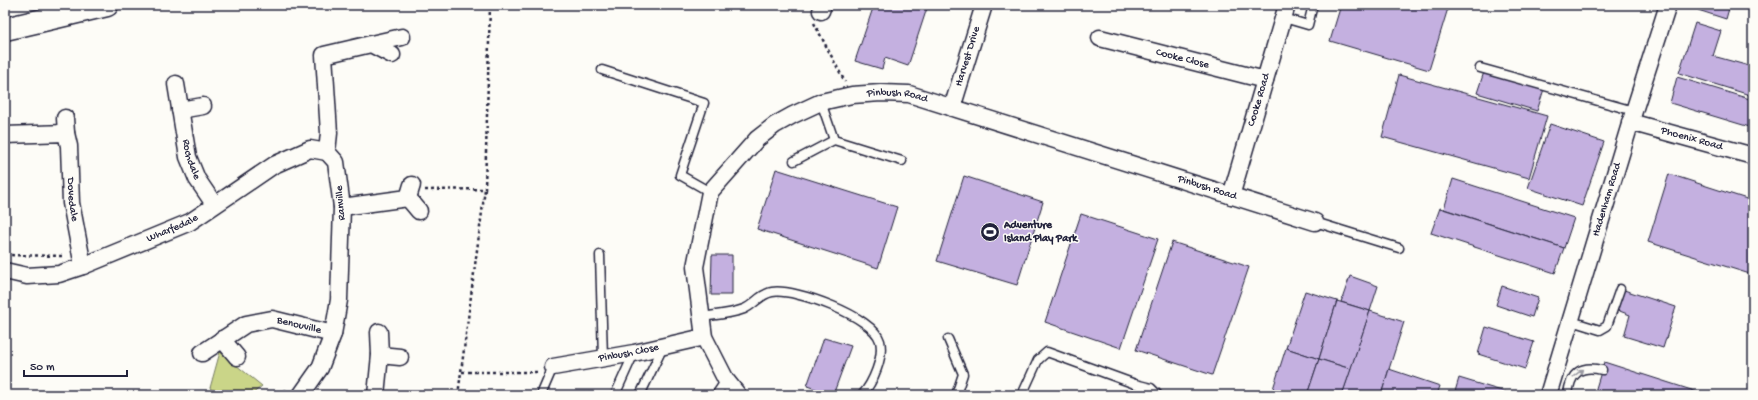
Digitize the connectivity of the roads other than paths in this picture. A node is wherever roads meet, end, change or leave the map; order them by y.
1 (107, 5) edge
2 (984, 5) edge
3 (1313, 5) edge
4 (1668, 5) edge
5 (1285, 11) edge
6 (5, 29) edge
7 (402, 37) dead end
8 (1100, 38) dead end
9 (371, 44) junction
10 (392, 55) dead end
11 (1480, 68) dead end
12 (602, 70) dead end
13 (1265, 80) junction
14 (176, 84) dead end
15 (821, 102) junction
16 (203, 106) dead end
17 (952, 108) junction
18 (180, 110) junction
19 (1632, 117) junction
20 (5, 135) edge
21 (834, 140) junction
22 (327, 152) junction
23 (1753, 156) edge
24 (794, 161) dead end
25 (902, 161) dead end
26 (710, 192) junction
27 (1231, 196) junction
28 (214, 204) junction
29 (342, 207) junction
30 (418, 211) dead end
31 (1315, 222) joint
32 (1399, 248) dead end
33 (600, 255) dead end
34 (82, 261) junction
35 (5, 271) edge
36 (1620, 289) dead end
37 (701, 317) junction
38 (1571, 321) junction
39 (379, 332) dead end
40 (333, 334) junction
41 (704, 337) junction
42 (222, 338) junction
43 (948, 339) dead end
44 (663, 346) junction
45 (202, 353) dead end
46 (634, 353) junction
47 (380, 355) junction
48 (236, 357) dead end
49 (400, 357) dead end
50 (603, 358) junction
51 (553, 367) joint
52 (1602, 370) dead end
53 (726, 380) junction
54 (303, 392) edge
55 (376, 395) edge
56 (541, 395) edge
57 (615, 395) edge
58 (640, 395) edge
59 (716, 395) edge
60 (738, 395) edge
61 (862, 395) edge
62 (956, 395) edge
63 (1022, 395) edge
64 (1158, 395) edge
65 (1548, 395) edge
66 (1568, 395) edge

1 - 6 highway
2 - 17 street, Harvest Drive
3 - 5 lane
4 - 19 street, Hadenham Road
5 - 13 street, Cooke Road
7 - 9 street
8 - 13 street, Cooke Close
9 - 10 street
9 - 22 street
11 - 19 lane
12 - 26 lane
13 - 27 street, Cooke Road
14 - 18 street, Rochdale
15 - 17 street, Pinbush Road
15 - 21 lane
15 - 26 street, Pinbush Road
16 - 18 street
17 - 27 street, Pinbush Road
18 - 28 street, Rochdale
19 - 23 street, Phoenix Road
19 - 38 street, Hadenham Road
20 - 34 street, Dovedale
21 - 24 lane
21 - 25 lane
22 - 28 street, Wharfedale
22 - 29 street, Ranville
26 - 37 street
27 - 31 street, Pinbush Road
28 - 34 street, Wharfedale
29 - 30 street
29 - 40 street, Ranville
31 - 32 lane
33 - 50 lane
34 - 35 street, Wharfedale
36 - 38 lane
37 - 41 street
37 - 61 lane
38 - 65 street, Hadenham Road
39 - 47 street
40 - 42 street, Benouville
40 - 54 street, Ranville
41 - 44 street, Pinbush Close
41 - 53 street
42 - 45 street, Benouville
42 - 48 street
43 - 62 lane
44 - 46 street, Pinbush Close
44 - 58 lane
46 - 50 street, Pinbush Close
46 - 57 lane
47 - 49 street
47 - 55 street
50 - 51 street, Pinbush Close
51 - 56 lane
66 -> 52 lane
53 - 59 lane
53 - 60 street
63 - 64 lane

